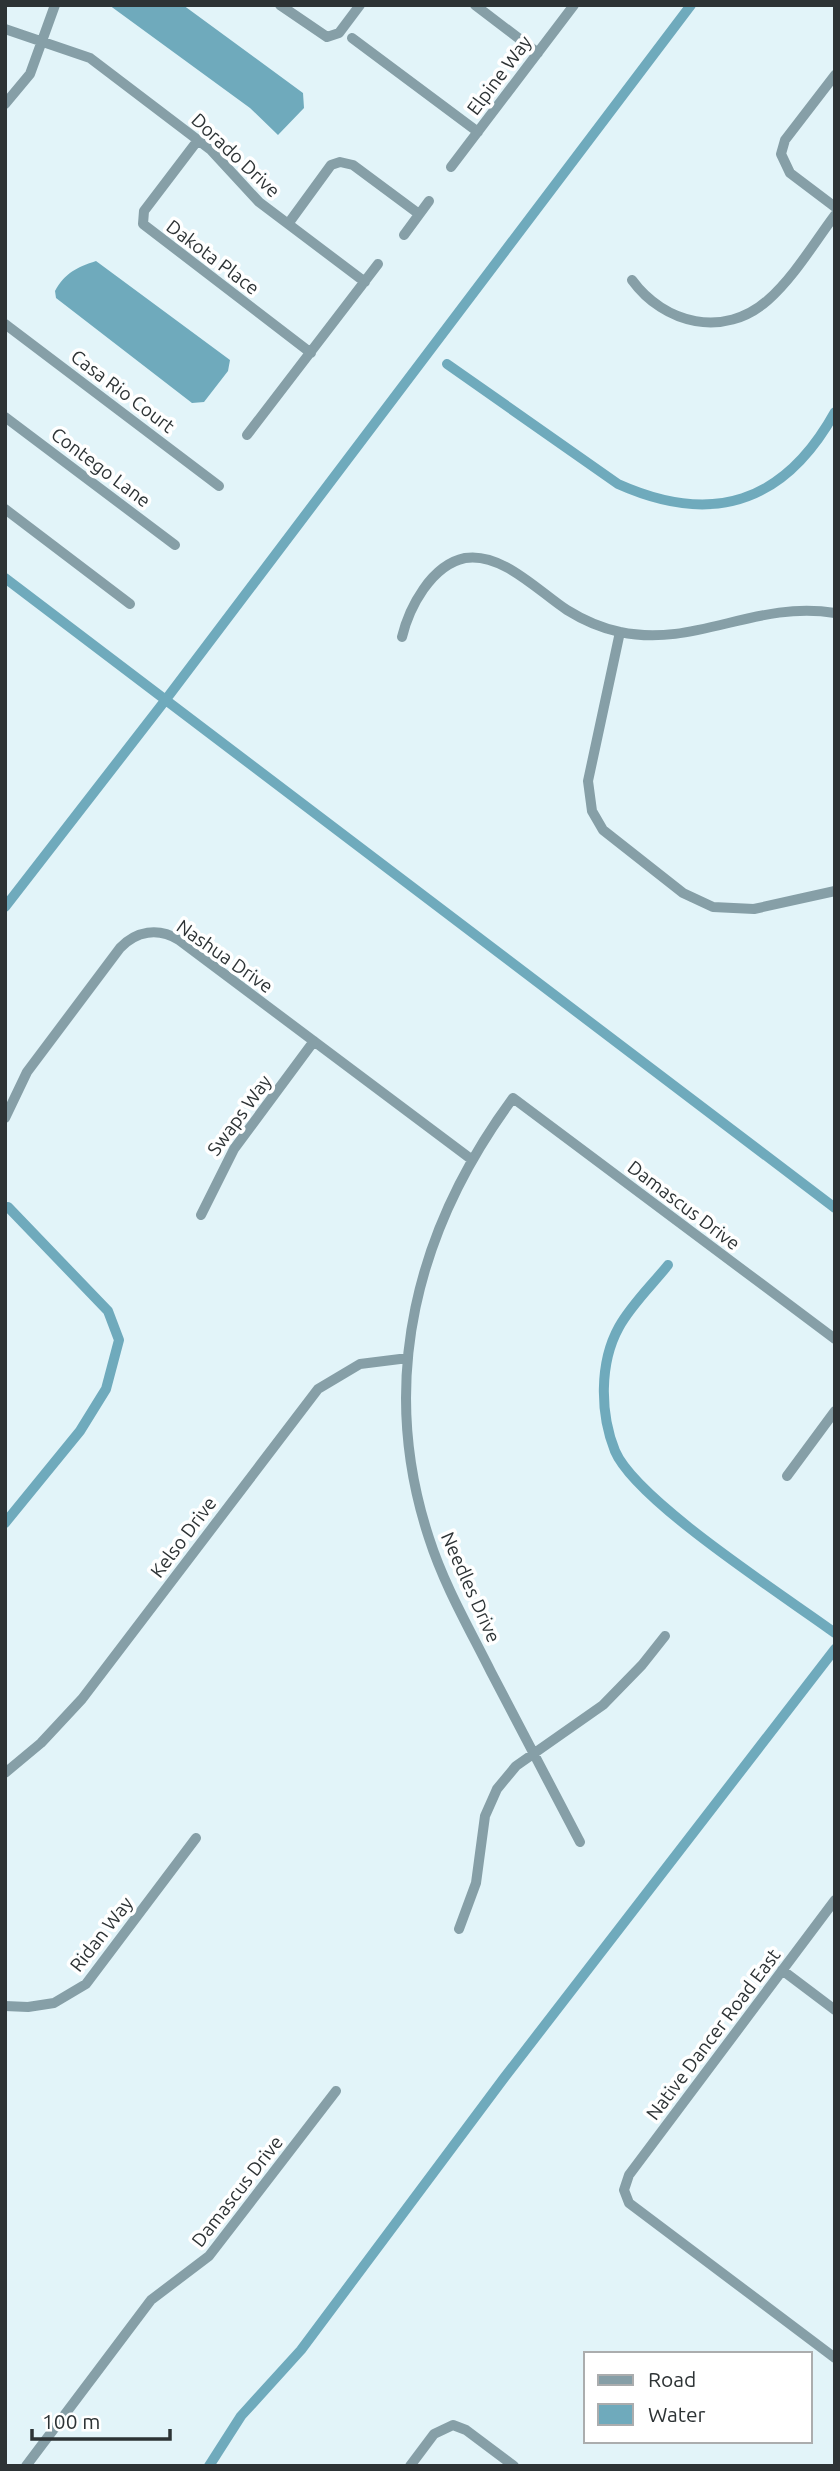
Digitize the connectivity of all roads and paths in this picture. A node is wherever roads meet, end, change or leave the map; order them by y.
1 (55, 5) edge
2 (280, 5) edge
3 (360, 5) edge
4 (475, 5) edge
5 (574, 5) edge
6 (5, 29) edge
7 (352, 37) dead end
8 (43, 41) junction
9 (538, 53) junction
10 (835, 75) edge
11 (5, 104) edge
12 (478, 132) junction
13 (198, 140) junction
14 (451, 167) dead end
15 (429, 201) dead end
16 (835, 206) edge
17 (419, 214) junction
18 (835, 215) edge
19 (288, 224) junction
20 (404, 234) dead end
21 (379, 264) dead end
22 (632, 280) dead end
23 (365, 282) junction
24 (5, 324) edge
25 (311, 353) junction
26 (5, 416) edge
27 (247, 435) dead end
28 (219, 486) dead end
29 (5, 509) edge
30 (175, 545) dead end
31 (130, 604) dead end
32 (835, 613) edge
33 (620, 632) junction
34 (402, 637) dead end
35 (835, 891) edge
36 (314, 1041) junction
37 (513, 1098) joint
38 (5, 1118) edge
39 (471, 1159) junction
40 (201, 1215) dead end
41 (835, 1339) edge
42 (408, 1358) junction
43 (835, 1411) edge
44 (787, 1476) dead end
45 (665, 1636) dead end
46 (534, 1754) junction
47 (5, 1773) edge
48 (196, 1838) dead end
49 (580, 1842) dead end
50 (835, 1900) edge
51 (459, 1929) dead end
52 (782, 1970) junction
53 (5, 2006) edge
54 (835, 2010) edge
55 (336, 2091) dead end
56 (835, 2358) edge
57 (26, 2466) edge
58 (410, 2466) edge
59 (513, 2466) edge

1 - 8 street
2 - 3 street
4 - 9 street
5 - 9 street, Elpine Way
6 - 8 street, Dorado Drive
7 - 12 street, Elpine Way
8 - 11 street
8 - 13 street, Dorado Drive
9 - 12 street, Elpine Way
10 - 16 street
12 - 14 street, Elpine Way
13 - 19 street, Dorado Drive
13 - 25 street, Dakota Place
15 - 17 street
17 - 19 street
17 - 20 street
18 - 22 street
19 - 23 street, Dorado Drive
21 - 23 street
23 - 25 street
24 - 28 street, Casa Rio Court
25 - 27 street
26 - 30 street, Contego Lane
29 - 31 street
32 - 33 street
33 - 34 street
33 - 35 street
36 - 38 street, Nashua Drive
36 - 39 street, Nashua Drive
36 - 40 street, Swaps Way
37 - 39 street, Needles Drive
37 - 41 street, Damascus Drive
39 - 42 street, Needles Drive
42 - 46 street, Needles Drive
42 - 47 street, Kelso Drive
43 - 44 street
45 - 46 street
46 - 49 street, Needles Drive
46 - 51 street
48 - 53 street, Ridan Way
50 - 52 street, Native Dancer Road East
52 - 54 street
52 - 56 street, Native Dancer Road East
55 - 57 street, Damascus Drive
58 - 59 street

